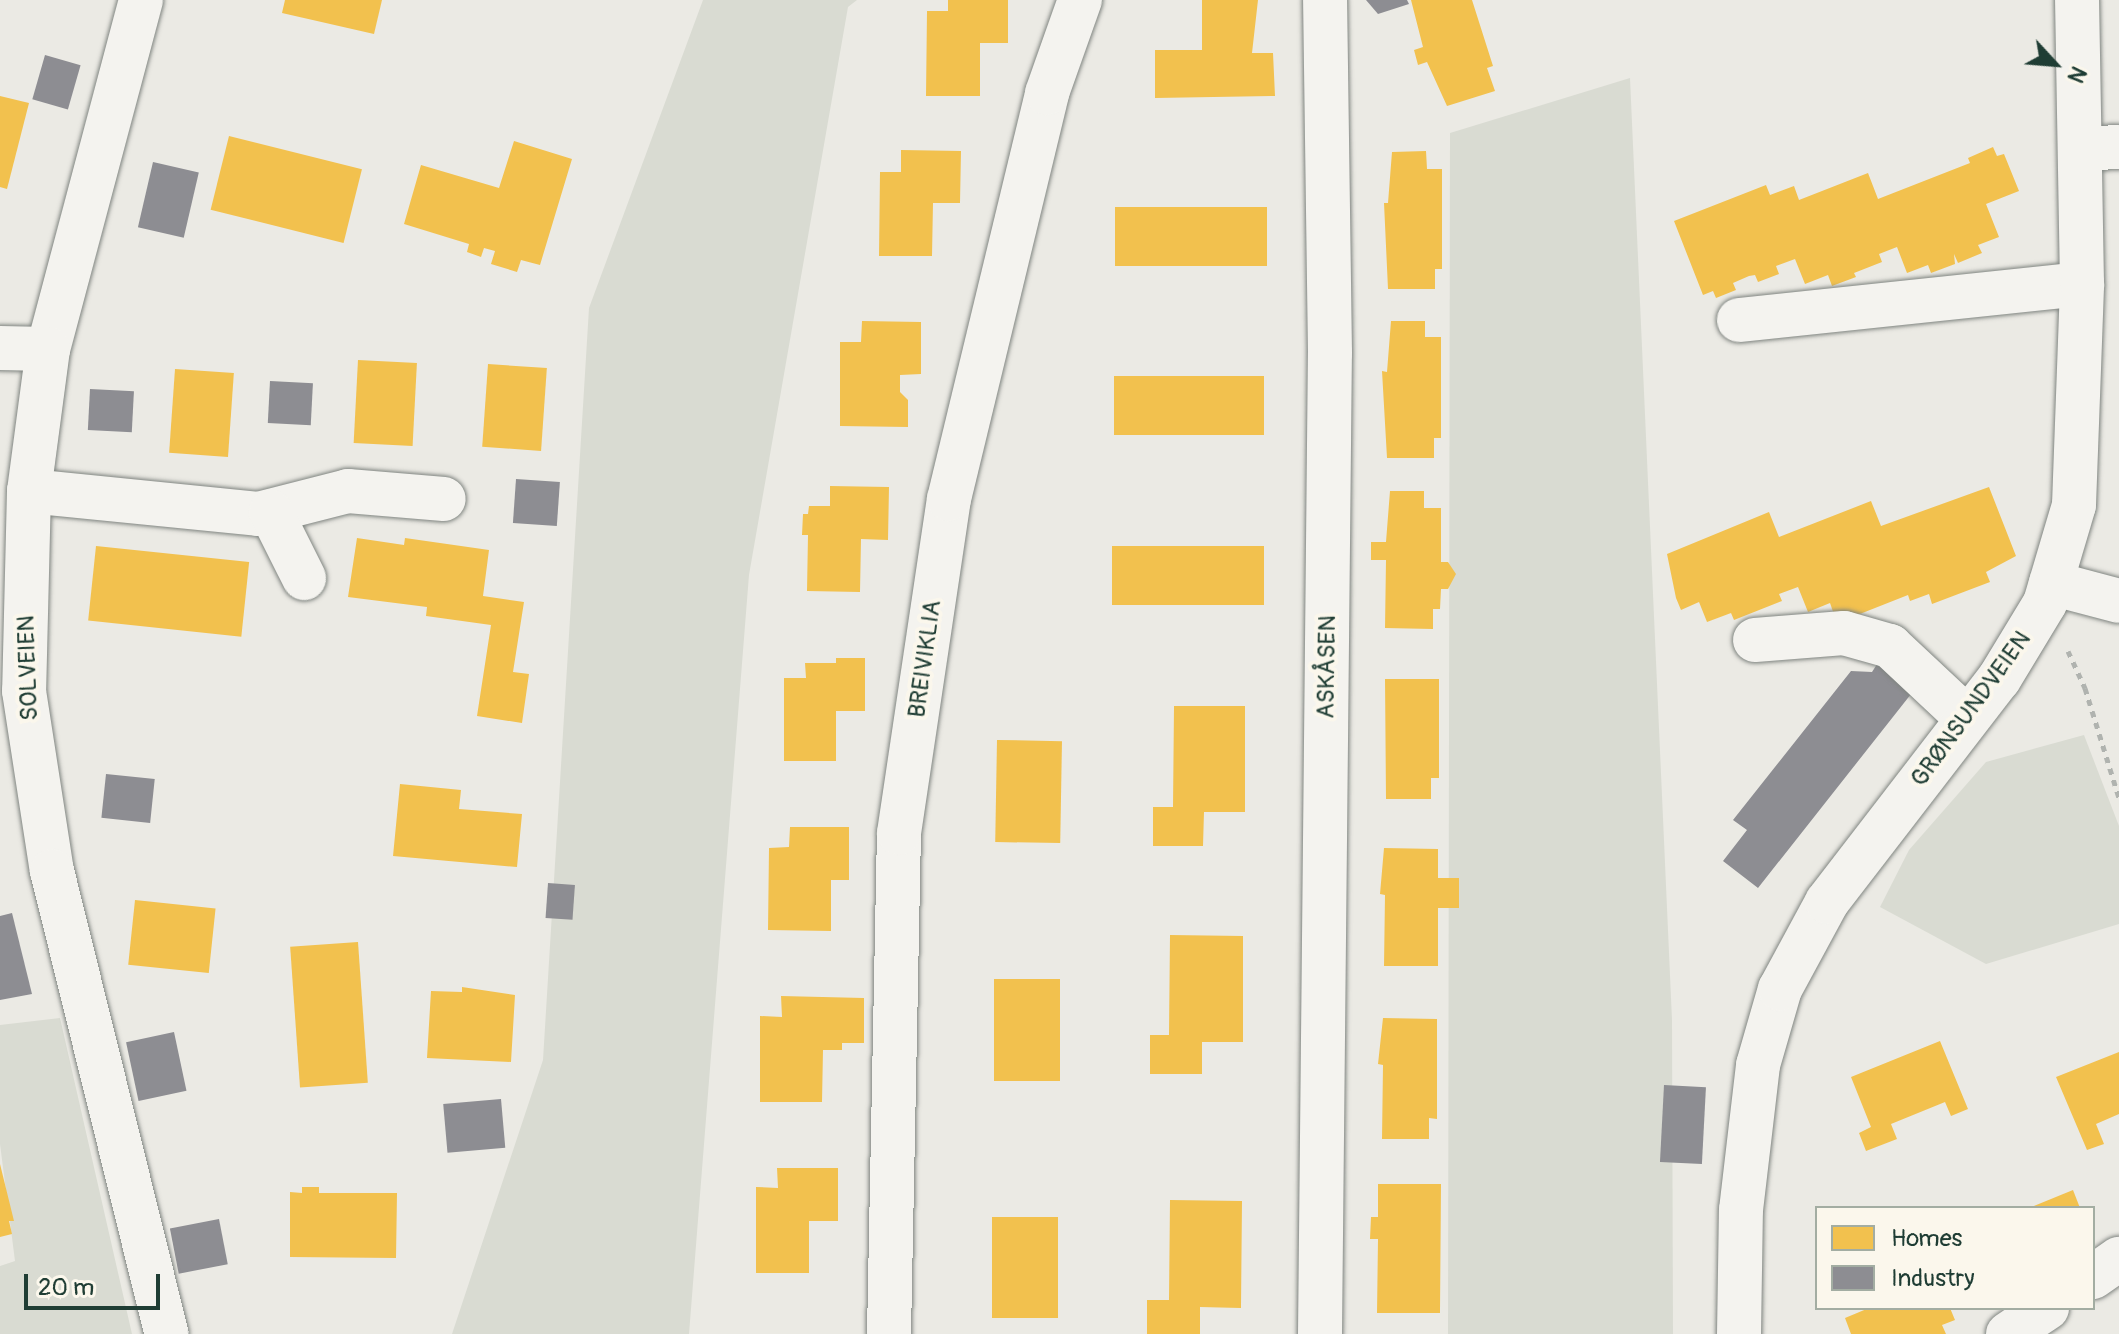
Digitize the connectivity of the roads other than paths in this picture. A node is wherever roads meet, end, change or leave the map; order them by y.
1 (141, 0) edge
2 (1080, 0) edge
3 (1325, 0) edge
4 (2077, 0) edge
5 (2099, 148) edge
6 (2082, 284) junction
7 (1739, 320) dead end
8 (0, 348) edge
9 (48, 349) junction
10 (2100, 386) edge
11 (29, 491) junction
12 (444, 499) dead end
13 (271, 512) junction
14 (304, 578) dead end
15 (2048, 593) junction
16 (2119, 601) edge
17 (1755, 640) dead end
18 (1967, 718) junction
19 (2119, 1259) edge
20 (2095, 1276) edge
21 (2044, 1310) edge
22 (167, 1334) edge
23 (889, 1334) edge
24 (1320, 1334) edge
25 (1739, 1334) edge
26 (2008, 1334) edge

1 - 9 street, SOLVEIEN
2 - 23 street, BREIVIKLIA
3 - 24 street, ASKÅSEN
4 - 5 street, GRØNSUNDVEIEN
5 - 6 street, GRØNSUNDVEIEN
6 - 7 street
6 - 10 street, GRØNSUNDVEIEN
8 - 9 street
9 - 11 street, SOLVEIEN
10 - 15 street, GRØNSUNDVEIEN
11 - 13 street
11 - 22 street, SOLVEIEN
12 - 13 street
13 - 14 street
15 - 16 street
15 - 18 street, GRØNSUNDVEIEN
17 - 18 street
18 - 25 street, GRØNSUNDVEIEN
19 - 20 street
21 - 26 street

